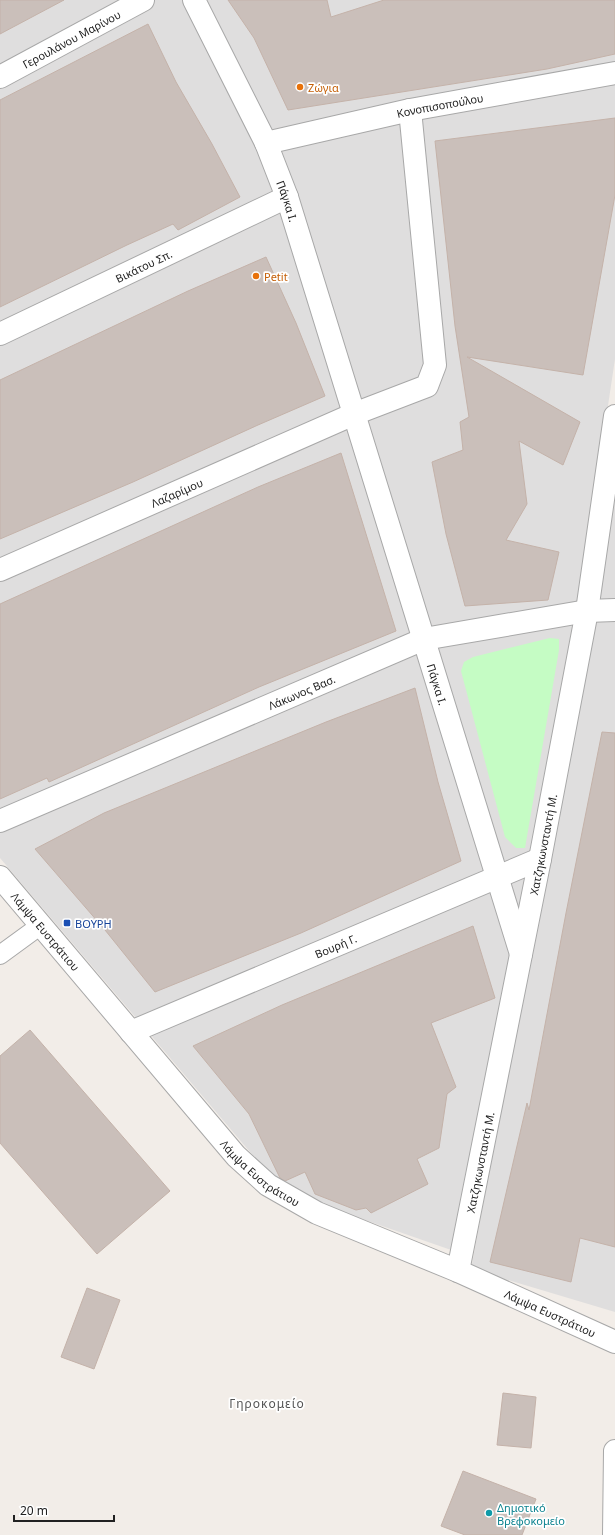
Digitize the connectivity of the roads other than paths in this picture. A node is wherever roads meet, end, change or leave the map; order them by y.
1 (143, 0) edge
2 (194, 0) edge
3 (615, 73) edge
4 (0, 77) edge
5 (410, 110) junction
6 (266, 143) junction
7 (287, 197) junction
8 (0, 334) edge
9 (354, 414) junction
10 (615, 416) edge
11 (0, 570) edge
12 (615, 610) edge
13 (587, 611) junction
14 (424, 639) junction
15 (0, 821) edge
16 (540, 859) junction
17 (0, 877) edge
18 (498, 877) junction
19 (41, 925) junction
20 (521, 954) junction
21 (0, 955) edge
22 (131, 1032) junction
23 (458, 1271) junction
24 (615, 1342) edge
25 (615, 1452) edge
26 (614, 1535) edge

1 - 4 street, Γερουλάνου Μαρίνου
2 - 6 street, Πάγκα Ι.
3 - 5 street, Κονοπισοπούλου
5 - 6 street, Κονοπισοπούλου
5 - 9 street
6 - 7 street, Πάγκα Ι.
7 - 8 street, Βικάτου Σπ.
7 - 9 street, Πάγκα Ι.
9 - 11 street, Λαζαρίμου
9 - 14 street, Πάγκα Ι.
10 - 13 street, Χατζηκωνσταντή Μ.
12 - 13 street, Λάκωνος Βασ.
13 - 14 street, Λάκωνος Βασ.
13 - 16 street, Χατζηκωνσταντή Μ.
14 - 15 street, Λάκωνος Βασ.
14 - 18 street, Πάγκα Ι.
16 - 18 street, Βουρή Γ.
16 - 20 street, Χατζηκωνσταντή Μ.
17 - 19 street, Λάμψα Ευστράτιου
18 - 20 street, Πάγκα Ι.
18 - 22 street, Βουρή Γ.
19 - 21 lane
19 - 22 street, Λάμψα Ευστράτιου
20 - 23 street, Χατζηκωνσταντή Μ.
22 - 23 street, Λάμψα Ευστράτιου
23 - 24 street, Λάμψα Ευστράτιου
25 - 26 street

